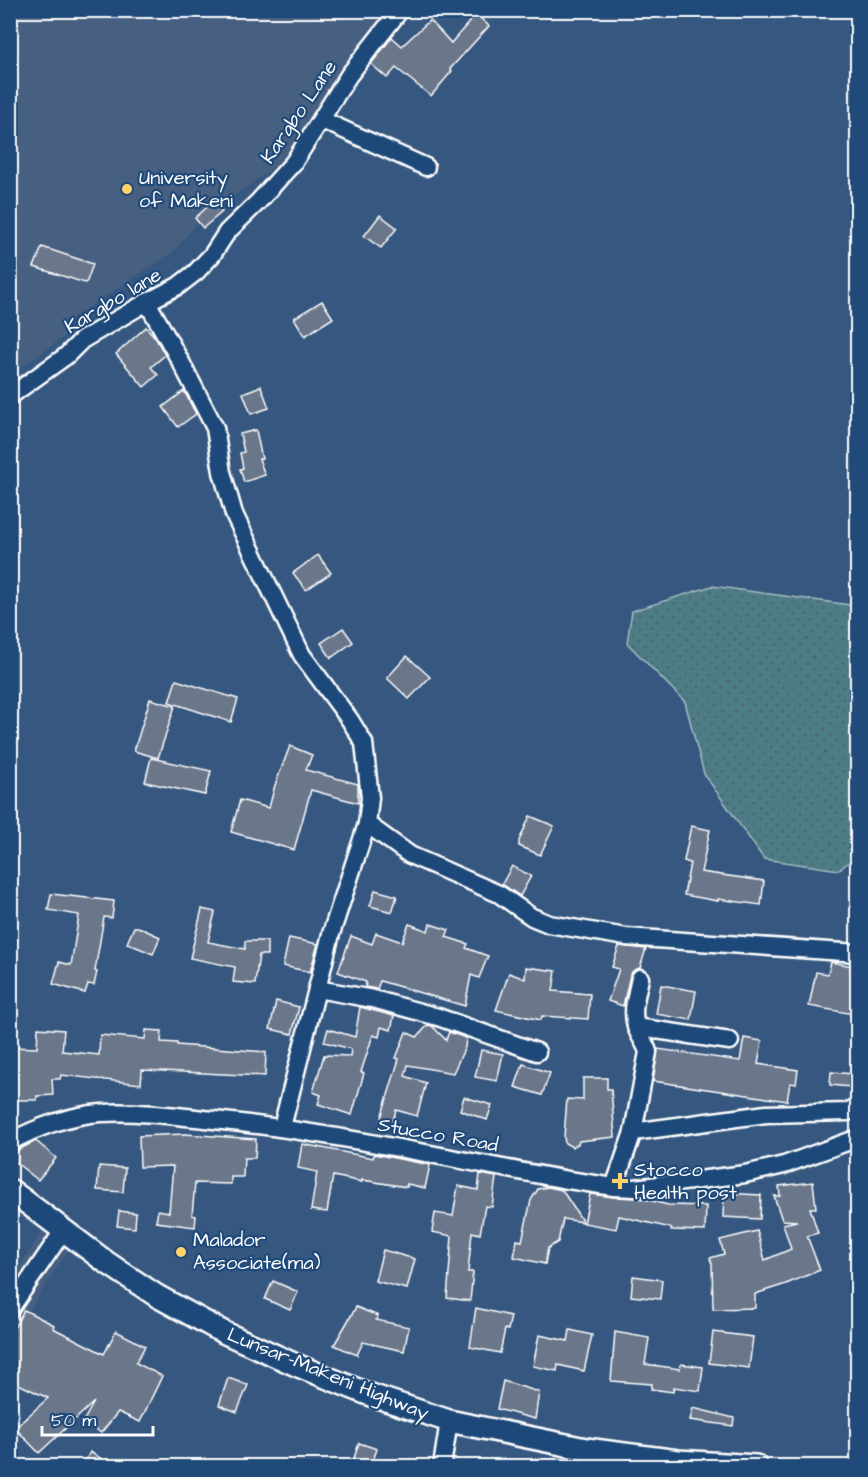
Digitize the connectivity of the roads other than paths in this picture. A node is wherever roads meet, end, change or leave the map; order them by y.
1 (400, 10) edge
2 (321, 120) junction
3 (426, 167) dead end
4 (227, 232) joint
5 (147, 302) junction
6 (10, 396) edge
7 (367, 824) junction
8 (858, 953) edge
9 (639, 978) dead end
10 (317, 989) junction
11 (636, 1027) junction
12 (730, 1041) dead end
13 (537, 1052) dead end
14 (858, 1105) edge
15 (282, 1127) junction
16 (633, 1132) junction
17 (858, 1138) edge
18 (10, 1142) edge
19 (614, 1187) junction
20 (10, 1190) edge
21 (63, 1231) junction
22 (10, 1308) edge
23 (449, 1421) junction
24 (442, 1467) edge
25 (756, 1467) edge

1 - 2 street, Kargbo Lane
2 - 3 street
2 - 4 street, Kargbo Lane
4 - 5 street, Kargbo lane
5 - 6 street, Kargbo lane
5 - 7 street
7 - 8 street
7 - 10 street
9 - 11 street
10 - 13 street
10 - 15 street
11 - 12 street
11 - 16 street
14 - 16 street
15 - 18 street, Stucco Road
15 - 19 street, Stucco Road
16 - 19 street
17 - 19 street, Stucco Road
20 - 21 main road, Lunsar-Makeni Highway
21 - 22 street
21 - 23 main road, Lunsar-Makeni Highway
23 - 24 street
23 - 25 main road, Lunsar-Makeni Highway

